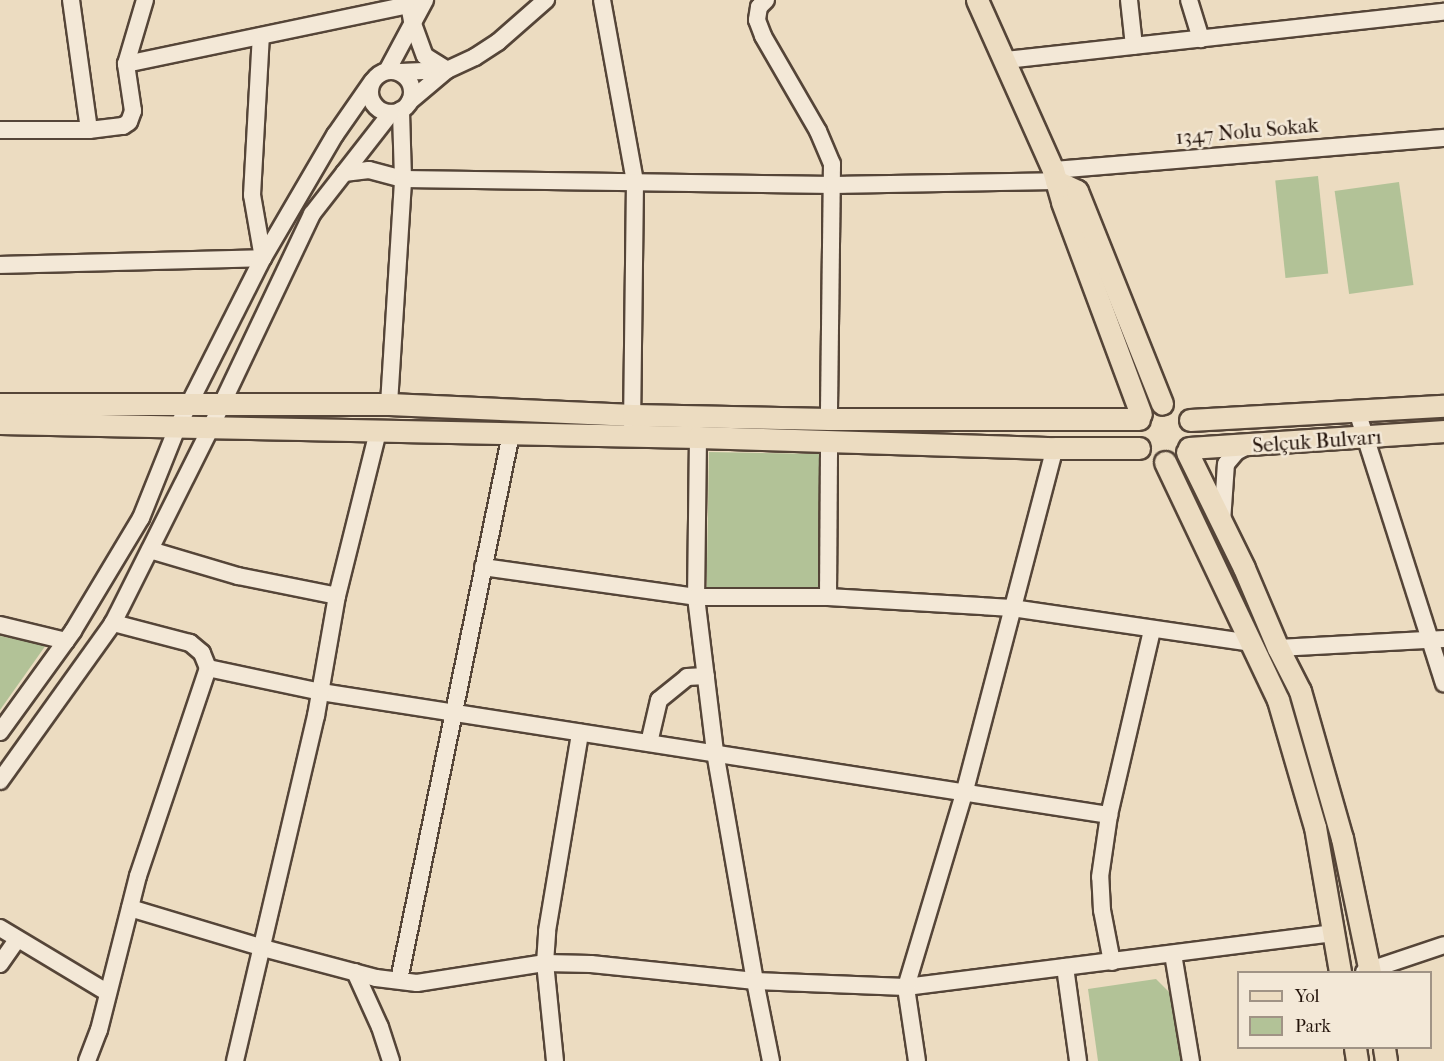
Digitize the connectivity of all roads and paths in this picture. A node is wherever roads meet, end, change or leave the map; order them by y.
1 (71, 0) edge
2 (145, 0) edge
3 (546, 0) edge
4 (602, 0) edge
5 (766, 0) edge
6 (977, 0) edge
7 (1129, 0) edge
8 (1189, 0) edge
9 (413, 7) edge
10 (1444, 12) edge
11 (261, 36) junction
12 (1201, 39) junction
13 (1134, 46) junction
14 (1006, 60) junction
15 (126, 64) junction
16 (447, 70) junction
17 (393, 72) junction
18 (372, 82) junction
19 (401, 108) junction
20 (0, 130) edge
21 (89, 130) junction
22 (1444, 138) edge
23 (344, 173) junction
24 (1055, 176) junction
25 (403, 179) junction
26 (635, 182) junction
27 (834, 185) junction
28 (263, 258) junction
29 (0, 265) edge
30 (0, 404) edge
31 (188, 404) junction
32 (222, 404) junction
33 (389, 404) junction
34 (1162, 404) junction
35 (1444, 406) edge
36 (1357, 411) junction
37 (1140, 417) junction
38 (829, 419) junction
39 (1190, 420) junction
40 (0, 423) edge
41 (632, 425) junction
42 (177, 428) junction
43 (210, 429) junction
44 (378, 431) junction
45 (1444, 431) edge
46 (511, 434) junction
47 (698, 437) junction
48 (1366, 438) junction
49 (829, 440) junction
50 (1249, 445) junction
51 (1055, 448) junction
52 (1138, 448) junction
53 (1188, 450) junction
54 (1165, 462) junction
55 (1222, 523) junction
56 (150, 550) junction
57 (483, 567) junction
58 (337, 596) junction
59 (696, 597) junction
60 (828, 597) junction
61 (1012, 608) junction
62 (113, 624) junction
63 (0, 625) edge
64 (1152, 630) junction
65 (1437, 640) edge
66 (66, 641) junction
67 (1252, 643) junction
68 (1278, 648) junction
69 (208, 668) junction
70 (706, 676) junction
71 (1444, 683) edge
72 (321, 692) junction
73 (455, 713) junction
74 (0, 732) edge
75 (580, 733) junction
76 (649, 743) junction
77 (715, 752) junction
78 (0, 781) edge
79 (964, 794) junction
80 (1109, 816) junction
81 (130, 908) junction
82 (0, 928) edge
83 (1332, 933) junction
84 (17, 940) junction
85 (1444, 945) edge
86 (263, 948) junction
87 (1173, 954) junction
88 (1112, 962) junction
89 (544, 963) junction
90 (0, 964) edge
91 (1065, 967) junction
92 (1340, 971) edge
93 (1368, 971) edge
94 (1371, 971) edge
95 (355, 972) junction
96 (399, 980) junction
97 (755, 981) junction
98 (906, 987) junction
99 (108, 993) junction
100 (87, 1061) edge
101 (235, 1061) edge
102 (391, 1061) edge
103 (555, 1061) edge
104 (771, 1061) edge
105 (917, 1061) edge
106 (1078, 1061) edge
107 (1191, 1061) edge

1 - 21 street
2 - 15 street
3 - 16 street
4 - 26 street
5 - 27 street
6 - 14 main road
7 - 13 street
8 - 12 street
9 - 11 street
9 - 16 street
9 - 17 street
10 - 12 street
11 - 15 street
11 - 28 street
12 - 13 street
13 - 14 street
14 - 24 main road
15 - 21 street
16 - 17 street
16 - 19 street
17 - 18 street
17 - 19 street
18 - 19 street
18 - 28 street
19 - 23 street
19 - 25 street
20 - 21 street
22 - 24 street, 1347 Nolu Sokak
23 - 25 street, 1347 Nolu Sokak
23 - 32 street
24 - 27 street, 1347 Nolu Sokak
24 - 34 main road
24 - 37 main road
25 - 26 street, 1347 Nolu Sokak
25 - 33 street
26 - 27 street, 1347 Nolu Sokak
26 - 41 street
27 - 38 street
28 - 29 street
28 - 31 street
30 - 31 main road
31 - 32 main road
31 - 42 street
32 - 33 main road
32 - 43 street
33 - 41 main road
34 - 37 main road
34 - 39 main road
35 - 36 main road, Selçuk Bulvarı
36 - 39 main road, Selçuk Bulvarı
36 - 48 street
37 - 38 main road
37 - 52 main road
38 - 41 main road
39 - 53 main road
40 - 42 main road
41 - 46 main road
41 - 47 main road
42 - 43 main road
42 - 66 street
43 - 44 main road
43 - 56 street
44 - 46 main road
44 - 58 street
45 - 48 main road, Selçuk Bulvarı
46 - 57 street
47 - 49 main road
47 - 59 street
48 - 50 main road, Selçuk Bulvarı
48 - 65 street
49 - 51 main road
49 - 60 street
50 - 53 main road, Selçuk Bulvarı
50 - 55 street
51 - 52 main road
51 - 61 street
52 - 54 main road
53 - 54 main road
53 - 55 main road
54 - 67 main road
55 - 68 main road
56 - 58 street
56 - 62 street
57 - 59 street
57 - 73 street
58 - 72 street
59 - 60 street
59 - 70 street
60 - 61 street
61 - 64 street
61 - 79 street
62 - 69 street
62 - 78 street
63 - 66 street
64 - 67 street
64 - 80 street
65 - 68 street
65 - 71 street
66 - 74 street
67 - 83 main road
68 - 93 main road
69 - 72 street
69 - 81 street
70 - 76 street
70 - 77 street
72 - 73 street
72 - 86 street
73 - 75 street
73 - 96 street
75 - 76 street
75 - 89 street
76 - 77 street
77 - 79 street
77 - 97 street
79 - 80 street
79 - 98 street
80 - 88 street
81 - 86 street
81 - 99 street
82 - 84 street
83 - 87 street
83 - 92 main road
84 - 90 street
84 - 99 street
85 - 94 street
86 - 95 street
86 - 101 street
87 - 88 street
87 - 107 street
88 - 91 street
89 - 96 street
89 - 97 street
89 - 103 street
91 - 98 street
91 - 106 street
95 - 96 street
95 - 102 street
97 - 98 street
97 - 104 street
98 - 105 street
99 - 100 street

